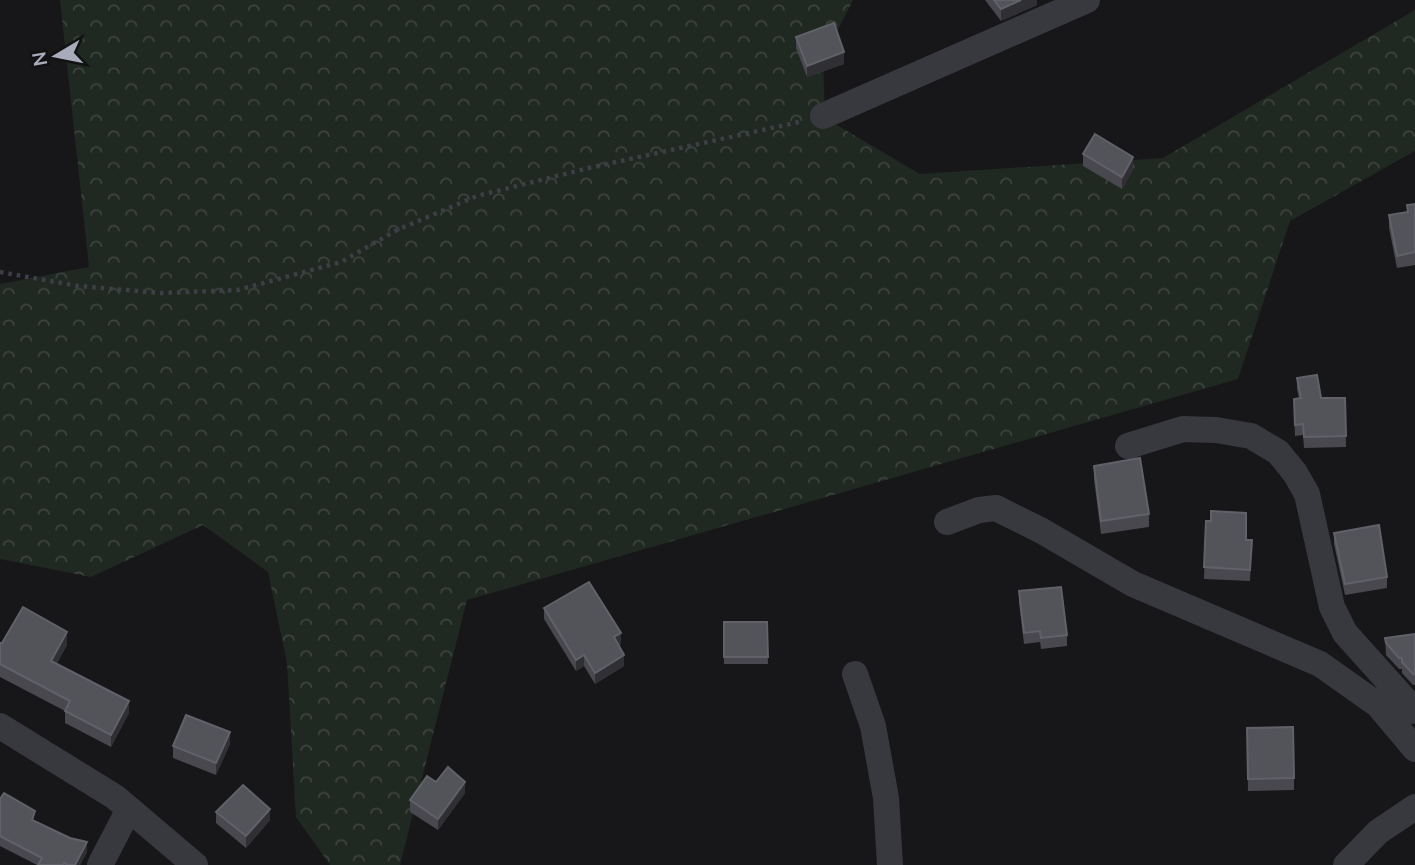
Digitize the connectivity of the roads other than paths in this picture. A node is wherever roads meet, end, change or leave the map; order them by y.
1 (1087, 0) edge
2 (823, 116) road end
3 (1128, 446) dead end
4 (947, 522) dead end
5 (855, 674) dead end
6 (1415, 710) edge
7 (0, 726) edge
8 (1415, 749) edge
9 (1415, 807) edge
10 (130, 809) junction
11 (100, 865) edge
12 (195, 865) edge
13 (890, 865) edge
14 (1346, 865) edge

1 - 2 street
3 - 6 street
4 - 8 street
5 - 13 street
7 - 10 street
9 - 14 street
10 - 11 street
10 - 12 street

